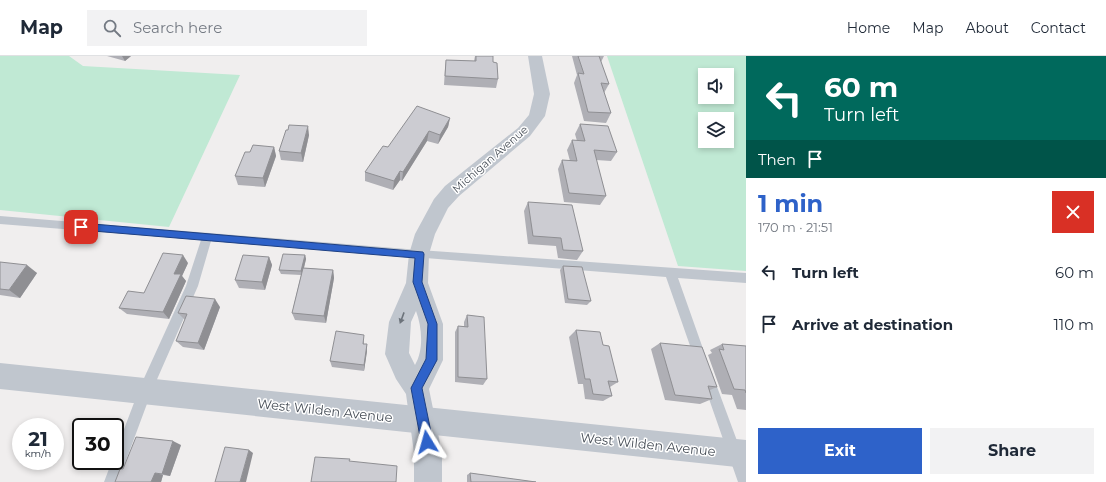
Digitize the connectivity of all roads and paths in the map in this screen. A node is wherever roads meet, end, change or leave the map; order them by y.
1 (535, 56) edge
2 (1, 221) edge
3 (207, 237) junction
4 (419, 254) junction
5 (670, 272) junction
6 (746, 278) edge
7 (417, 282) junction
8 (0, 376) edge
9 (416, 388) junction
10 (145, 392) junction
11 (424, 420) junction
12 (740, 453) edge
13 (111, 482) edge
14 (428, 482) edge
15 (745, 482) edge

1 - 4 street, Michigan Avenue
2 - 3 lane
3 - 4 lane
3 - 10 lane
4 - 5 lane
4 - 7 street, Michigan Avenue
5 - 6 lane
5 - 12 lane
7 - 9 street, Michigan Avenue
7 -> 9 street, Michigan Avenue
8 - 10 street, West Wilden Avenue
9 - 11 street, Michigan Avenue
10 - 11 street, West Wilden Avenue
10 - 13 lane
11 - 12 street, West Wilden Avenue
11 - 14 street, Michigan Avenue
12 - 15 lane

